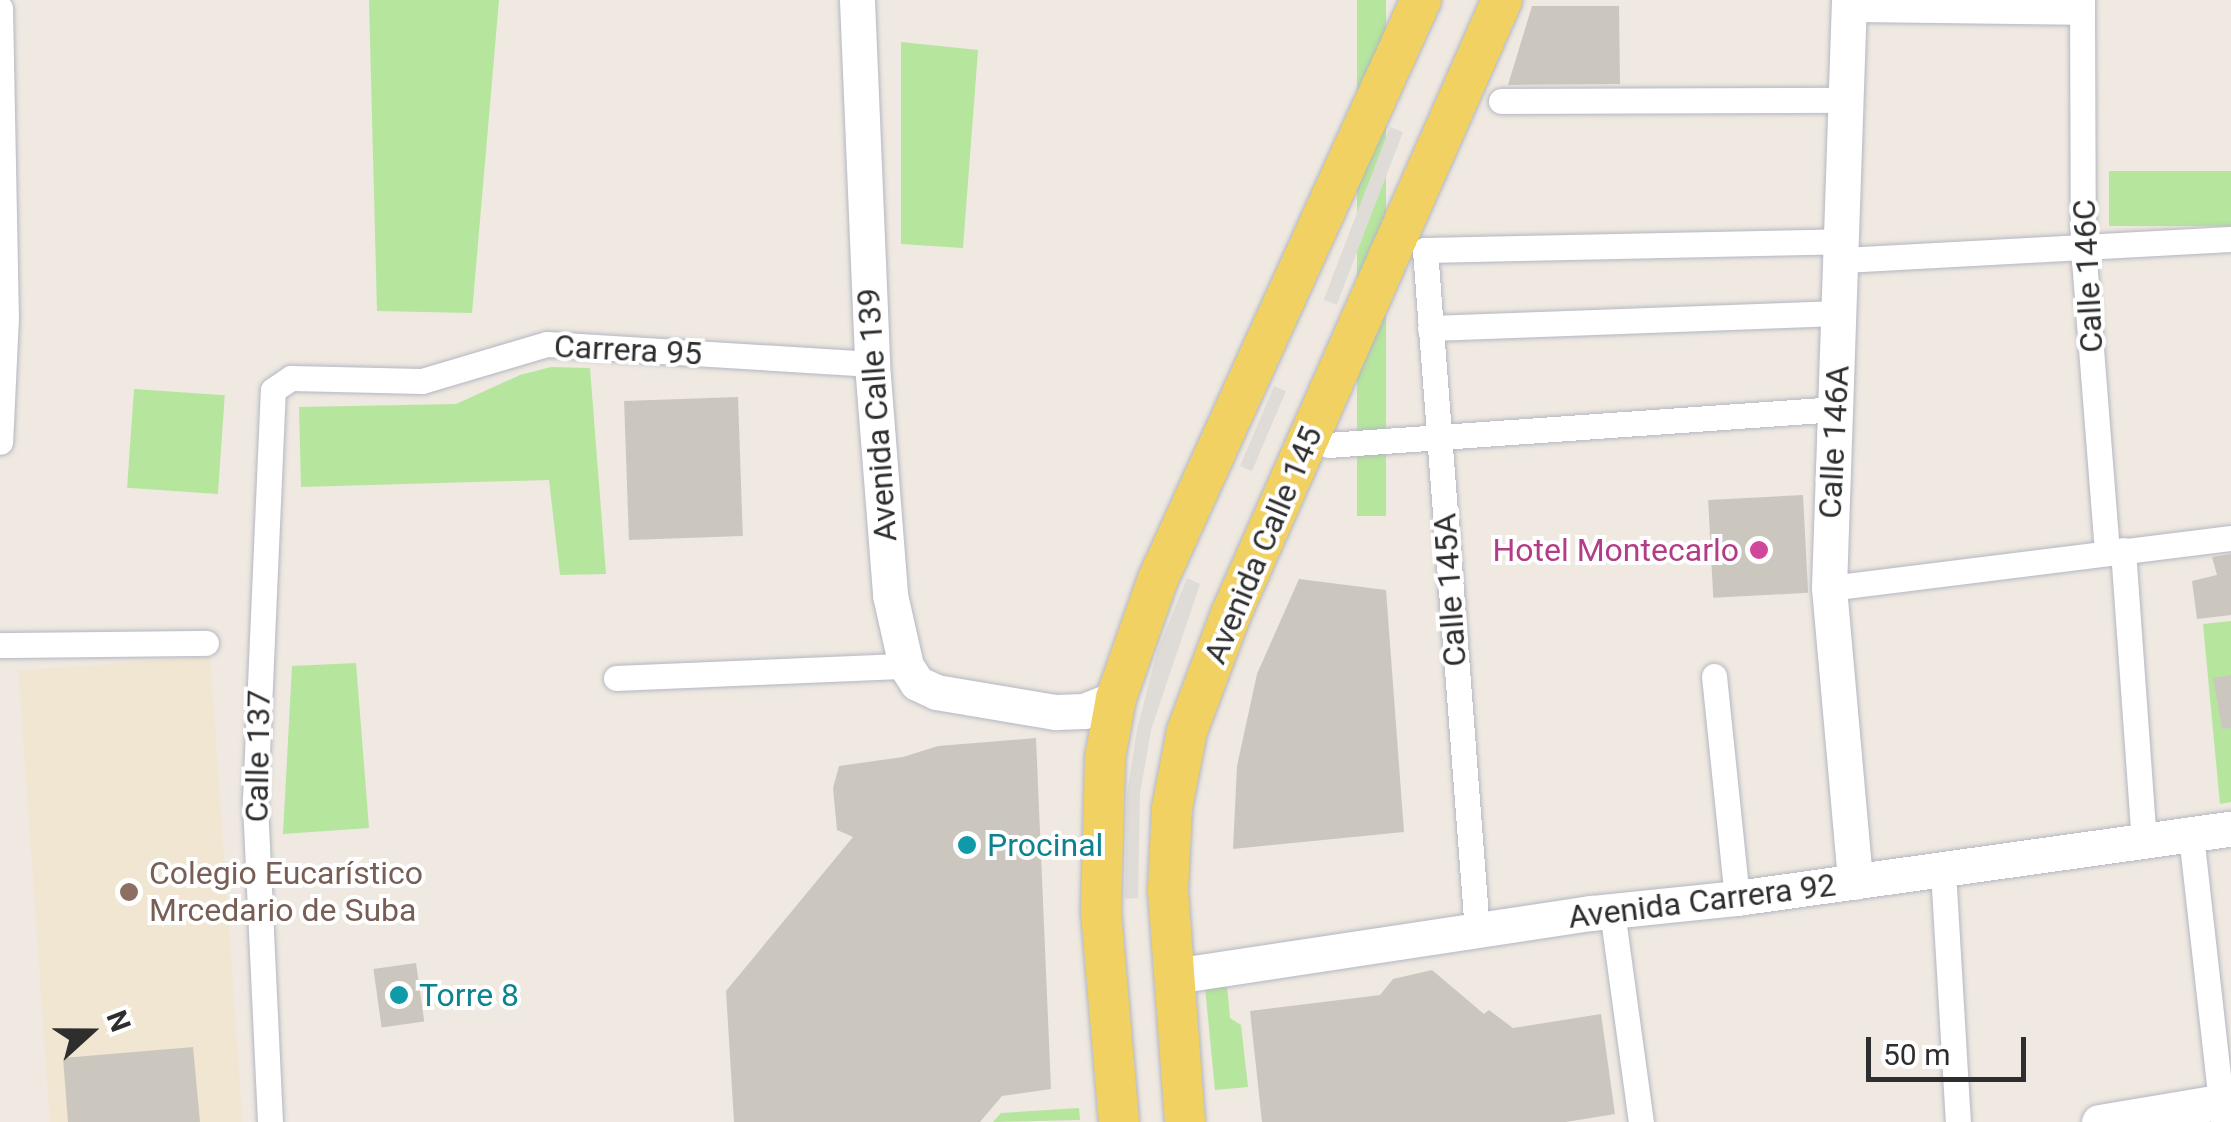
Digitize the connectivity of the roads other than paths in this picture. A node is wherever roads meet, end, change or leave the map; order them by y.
1 (857, 0) edge
2 (1421, 0) edge
3 (1502, 0) edge
4 (1849, 5) edge
5 (2082, 6) edge
6 (0, 8) edge
7 (1849, 100) junction
8 (1501, 101) dead end
9 (2231, 239) edge
10 (2083, 246) junction
11 (1842, 250) junction
12 (1840, 313) junction
13 (1430, 328) junction
14 (2, 347) edge
15 (872, 364) junction
16 (273, 390) joint
17 (1836, 409) junction
18 (1438, 439) junction
19 (0, 442) edge
20 (1328, 445) dead end
21 (2231, 538) edge
22 (2115, 551) junction
23 (1829, 588) junction
24 (206, 643) dead end
25 (0, 645) edge
26 (906, 666) junction
27 (1714, 676) dead end
28 (616, 678) dead end
29 (1116, 698) junction
30 (1056, 712) junction
31 (1105, 758) junction
32 (2231, 828) edge
33 (2191, 835) junction
34 (2144, 842) junction
35 (1944, 871) junction
36 (1855, 882) junction
37 (1737, 898) junction
38 (1612, 911) junction
39 (1477, 931) junction
40 (1174, 976) junction
41 (2225, 1108) edge
42 (270, 1122) edge
43 (1120, 1122) edge
44 (1185, 1122) edge
45 (1641, 1122) edge
46 (1958, 1122) edge
47 (2099, 1122) edge

1 - 15 main road, Avenida Calle 139
2 - 29 main road
3 - 40 main road, Avenida Calle 145
4 - 5 street
4 - 7 main road, Calle 146A
5 - 10 street, Calle 146C
6 - 14 street
7 - 8 street
7 - 11 main road, Calle 146A
9 - 10 street
10 - 11 street
10 - 22 street, Calle 146C
11 - 12 main road, Calle 146A
11 - 13 street, Calle 145A
12 - 13 street
12 - 17 main road, Calle 146A
13 - 18 street, Calle 145A
14 - 19 street
15 - 16 street, Carrera 95
15 - 26 main road, Avenida Calle 139
16 - 42 street, Calle 137
17 - 18 street
17 - 23 main road, Calle 146A
18 - 20 street
18 - 39 street, Calle 145A
21 - 22 street
22 - 23 street
22 - 34 street, Calle 146C
23 - 36 main road, Calle 146A
24 - 25 street
26 - 28 street
26 - 30 main road
27 - 37 street
29 - 30 main road
29 - 31 main road
30 - 31 main road
31 - 43 main road
32 - 33 main road, Avenida Carrera 92
33 - 34 main road, Avenida Carrera 92
33 - 41 street
34 - 35 main road, Avenida Carrera 92
35 - 36 main road, Avenida Carrera 92
35 - 46 street
36 - 37 main road, Avenida Carrera 92
37 - 38 main road, Avenida Carrera 92
38 - 39 main road, Avenida Carrera 92
38 - 45 street
39 - 40 main road, Avenida Carrera 92
40 - 44 main road, Avenida Calle 145
41 - 47 main road

